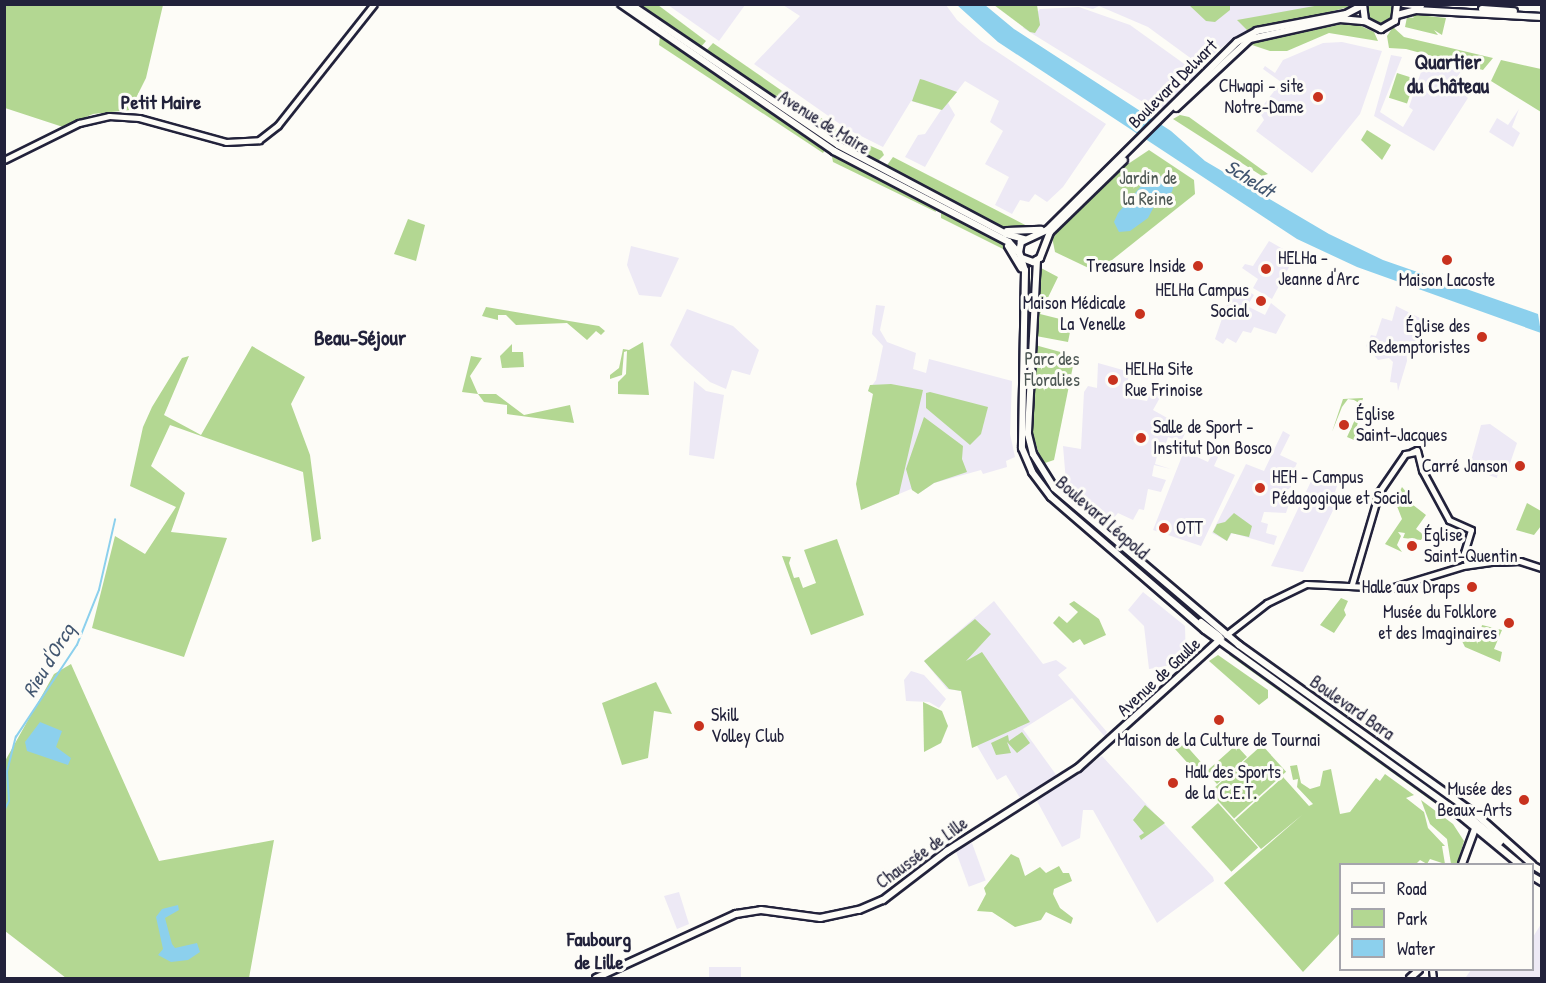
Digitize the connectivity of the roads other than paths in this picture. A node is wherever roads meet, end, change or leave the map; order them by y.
1 (374, 4) edge
2 (621, 4) edge
3 (630, 4) edge
4 (1363, 4) edge
5 (1397, 4) edge
6 (1404, 4) edge
7 (1397, 15) junction
8 (1542, 15) edge
9 (1365, 21) junction
10 (1170, 111) junction
11 (1132, 148) junction
12 (4, 160) edge
13 (1000, 230) junction
14 (1047, 230) junction
15 (1027, 238) junction
16 (1004, 240) junction
17 (1042, 246) junction
18 (1020, 255) junction
19 (1037, 260) junction
20 (1024, 280) junction
21 (1467, 565) junction
22 (1542, 568) edge
23 (1352, 584) junction
24 (1223, 638) junction
25 (1111, 741) joint
26 (1477, 822) junction
27 (1462, 863) edge
28 (1518, 863) edge
29 (1529, 863) edge
30 (596, 978) edge

1 - 12 street
2 - 16 main road, Avenue de Maire
3 - 13 main road, Avenue de Maire
4 - 9 main road
4 - 10 main road, Boulevard Delwart
5 - 7 main road
6 - 8 main road
7 - 8 main road
7 - 9 main road, Boulevard Delwart
9 - 10 main road, Boulevard Delwart
10 - 11 main road, Boulevard Delwart
11 - 14 main road, Boulevard Delwart
11 - 17 main road, Boulevard Delwart
13 - 14 main road
13 - 15 main road, Avenue de Maire
14 - 15 main road, Boulevard Delwart
15 - 17 main road, Avenue de Maire
15 - 18 main road
16 - 18 main road, Avenue de Maire
16 - 20 main road
17 - 19 main road, Boulevard Delwart
18 - 19 main road
18 - 20 main road, Boulevard Léopold
19 - 24 main road, Boulevard Léopold
20 - 24 main road, Boulevard Léopold
21 - 22 street
21 - 23 street
21 - 23 street
23 - 24 street
24 - 25 main road, Avenue de Gaulle
24 - 26 main road, Boulevard Bara
24 - 26 main road, Boulevard Bara
25 - 30 main road, Chaussée de Lille
26 - 27 main road
26 - 28 main road
26 - 29 main road

